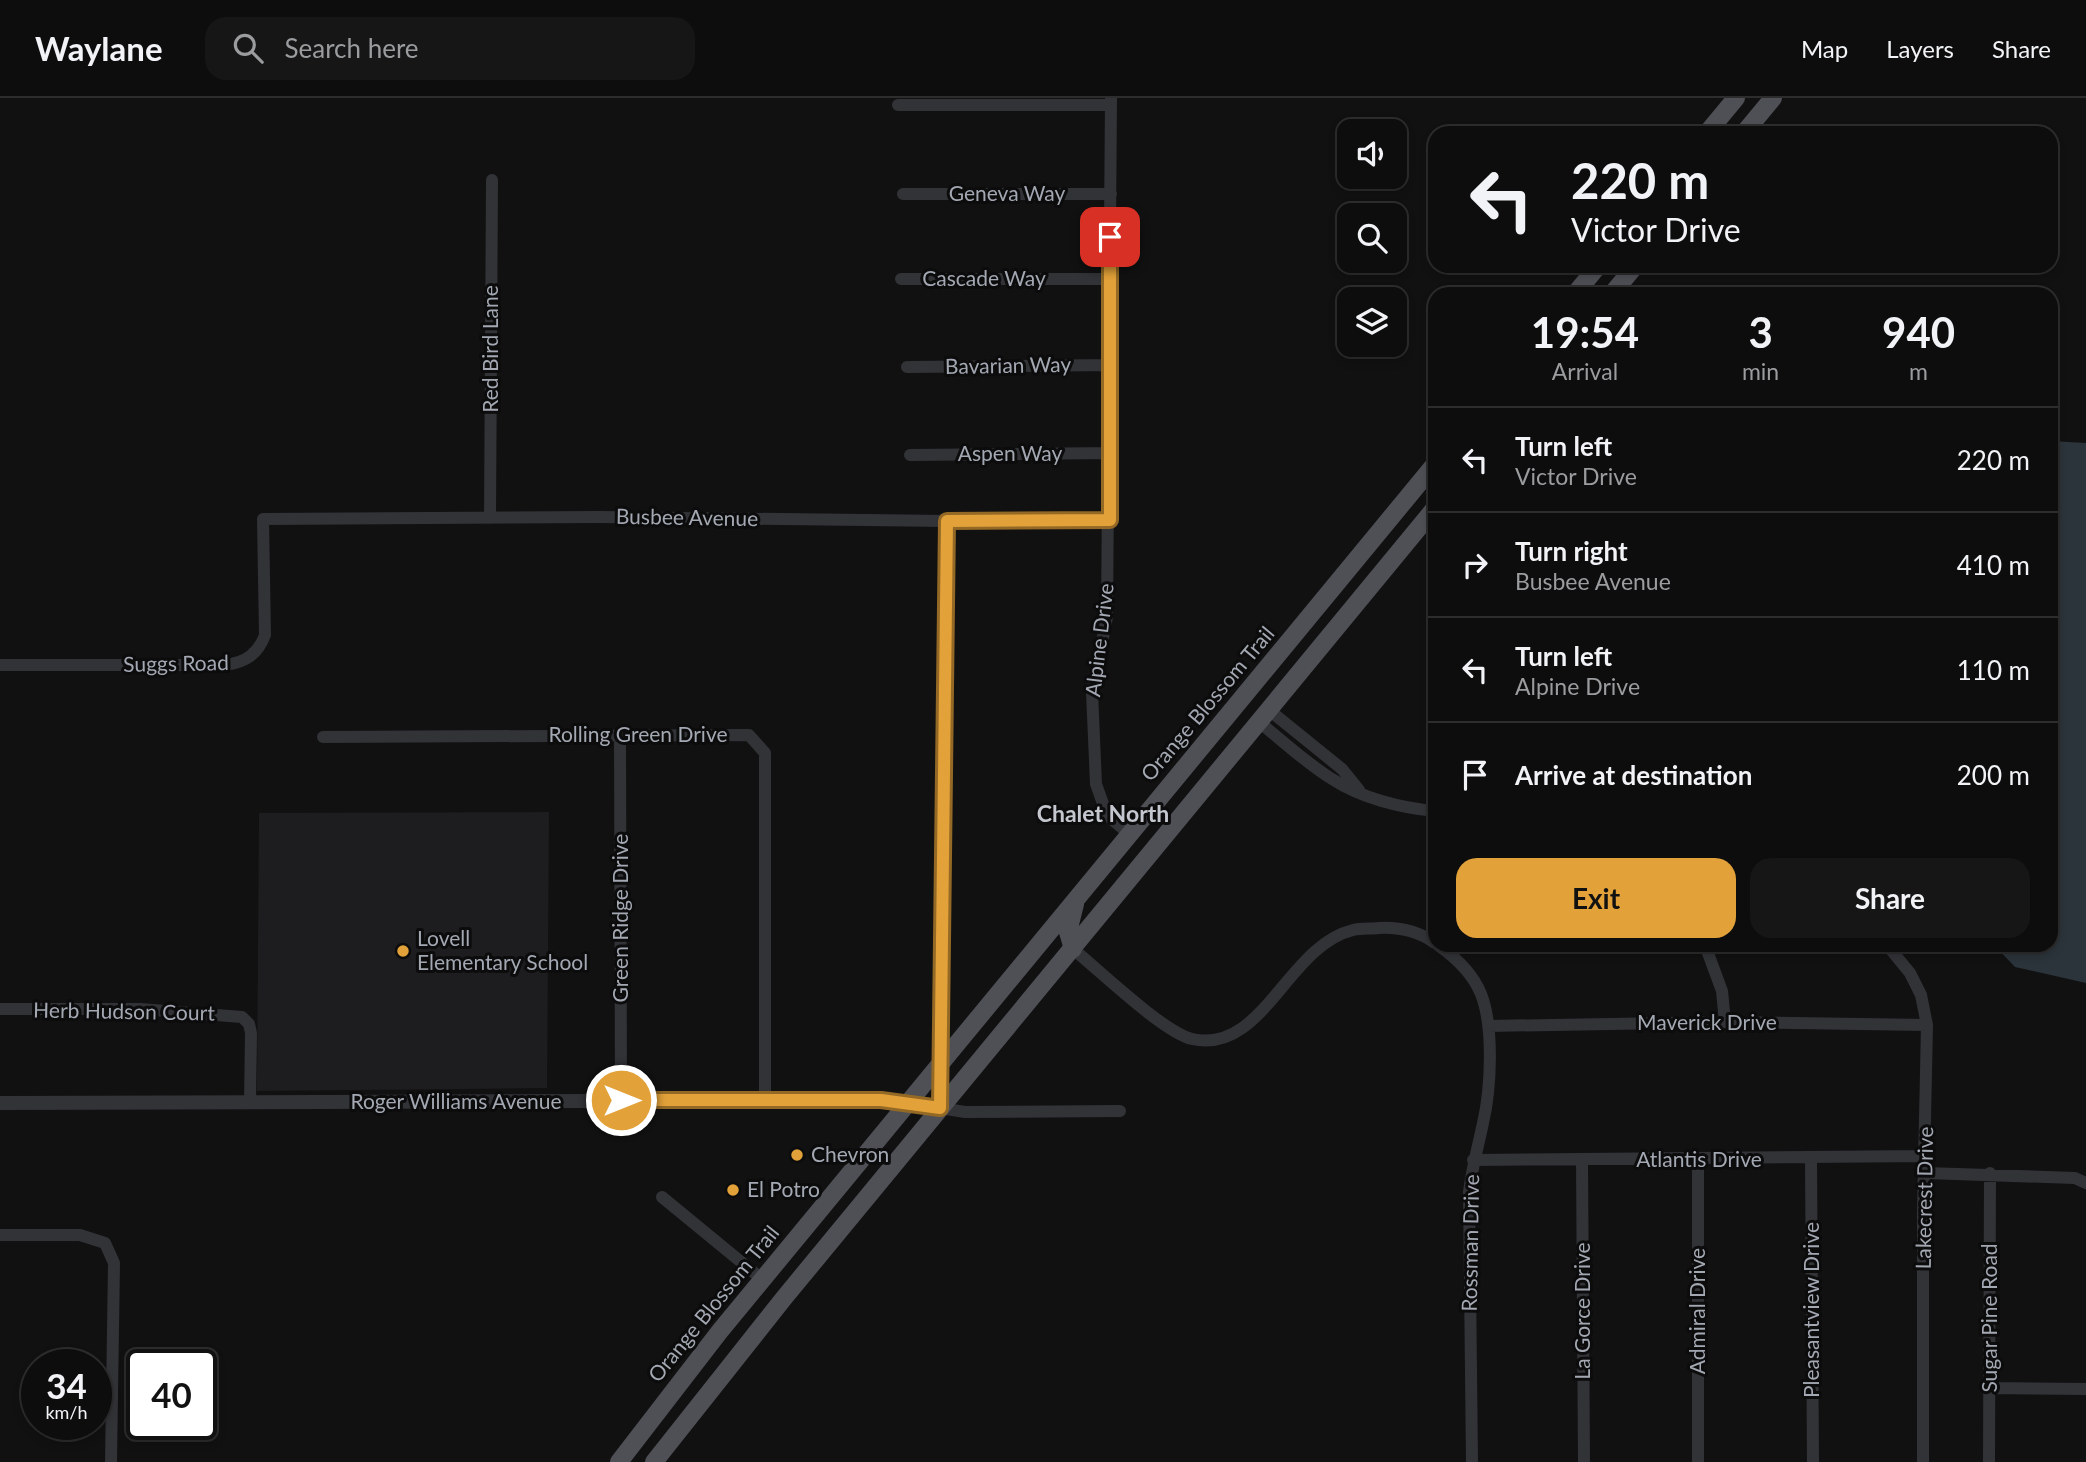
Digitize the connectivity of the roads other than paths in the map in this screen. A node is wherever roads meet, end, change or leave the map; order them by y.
1 (1736, 98) edge
2 (1773, 98) edge
3 (1111, 102) edge
4 (898, 105) dead end
5 (1713, 126) edge
6 (1750, 126) edge
7 (492, 180) dead end
8 (903, 194) dead end
9 (1111, 194) junction
10 (1592, 273) edge
11 (1629, 273) edge
12 (901, 279) dead end
13 (1108, 279) junction
14 (1581, 287) edge
15 (1618, 287) edge
16 (1108, 365) junction
17 (907, 367) dead end
18 (1110, 453) junction
19 (910, 455) dead end
20 (1428, 472) edge
21 (1401, 505) junction
22 (1428, 517) edge
23 (491, 518) junction
24 (263, 519) joint
25 (1110, 520) junction
26 (947, 521) junction
27 (1423, 523) junction
28 (0, 665) edge
29 (1264, 716) junction
30 (620, 735) junction
31 (323, 737) dead end
32 (1428, 810) edge
33 (1129, 834) junction
34 (1077, 898) junction
35 (1428, 938) edge
36 (1073, 949) junction
37 (1449, 952) edge
38 (1707, 952) edge
39 (1893, 952) edge
40 (0, 1009) edge
41 (1725, 1022) junction
42 (1927, 1025) junction
43 (1488, 1026) junction
44 (943, 1061) junction
45 (621, 1100) junction
46 (765, 1100) junction
47 (0, 1103) edge
48 (250, 1103) junction
49 (908, 1103) junction
50 (940, 1108) junction
51 (1120, 1111) dead end
52 (1926, 1156) junction
53 (1811, 1159) junction
54 (1473, 1160) junction
55 (1582, 1160) junction
56 (1698, 1160) junction
57 (1926, 1173) junction
58 (1990, 1173) junction
59 (2086, 1183) edge
60 (662, 1197) dead end
61 (0, 1235) edge
62 (763, 1280) junction
63 (784, 1298) junction
64 (1990, 1388) junction
65 (2086, 1389) edge
66 (111, 1462) edge
67 (619, 1462) edge
68 (654, 1462) edge
69 (1472, 1462) edge
70 (1584, 1462) edge
71 (1698, 1462) edge
72 (1813, 1462) edge
73 (1923, 1462) edge
74 (1989, 1462) edge

1 - 5 main road
2 - 6 main road
3 - 4 street
3 - 9 street, Alpine Drive
7 - 23 street, Red Bird Lane
8 - 9 street, Geneva Way
9 - 13 street, Alpine Drive
10 - 14 main road
11 - 15 main road
12 - 13 street, Cascade Way
13 - 16 street, Alpine Drive
16 - 17 street, Bavarian Way
16 - 18 street, Alpine Drive
18 - 19 street, Aspen Way
18 - 25 street, Alpine Drive
20 - 21 main road, Orange Blossom Trail
21 - 27 main road
21 - 33 main road, Orange Blossom Trail
22 - 27 main road
23 - 24 street, Busbee Avenue
23 - 26 street, Busbee Avenue
24 - 28 street, Suggs Road
25 - 26 street, Busbee Avenue
25 - 33 street, Alpine Drive
26 - 44 street
27 - 29 main road
29 - 32 street
29 - 36 main road
30 - 31 street, Rolling Green Drive
30 - 45 street, Green Ridge Drive
30 - 46 street, Rolling Green Drive
33 - 34 main road, Orange Blossom Trail
34 - 36 main road
34 - 44 main road, Orange Blossom Trail
35 - 36 street
36 - 50 main road
37 - 43 street, Rossman Drive
38 - 41 street
39 - 42 street, Lakecrest Drive
40 - 48 street, Herb Hudson Court
41 - 42 street, Maverick Drive
41 - 43 street, Maverick Drive
42 - 52 street, Lakecrest Drive
43 - 54 street, Rossman Drive
44 - 49 main road, Orange Blossom Trail
44 - 50 street
45 - 46 street, Roger Williams Avenue
45 - 48 street, Roger Williams Avenue
46 - 49 street, Roger Williams Avenue
47 - 48 street, Roger Williams Avenue
49 - 50 street, Roger Williams Avenue
49 - 62 main road, Orange Blossom Trail
50 - 51 street, Roger Williams Avenue
50 - 63 main road
52 - 53 street, Atlantis Drive
52 - 57 street, Lakecrest Drive
53 - 56 street, Atlantis Drive
53 - 72 street, Pleasantview Drive
54 - 55 street, Atlantis Drive
54 - 69 street, Rossman Drive
55 - 56 street, Atlantis Drive
55 - 70 street, La Gorce Drive
56 - 71 street, Admiral Drive
57 - 58 street
57 - 73 street, Lakecrest Drive
58 - 59 street
58 - 64 street, Sugar Pine Road
60 - 62 street
61 - 66 street
62 - 63 main road
62 - 67 main road, Orange Blossom Trail
63 - 68 main road
64 - 65 street
64 - 74 street, Sugar Pine Road

